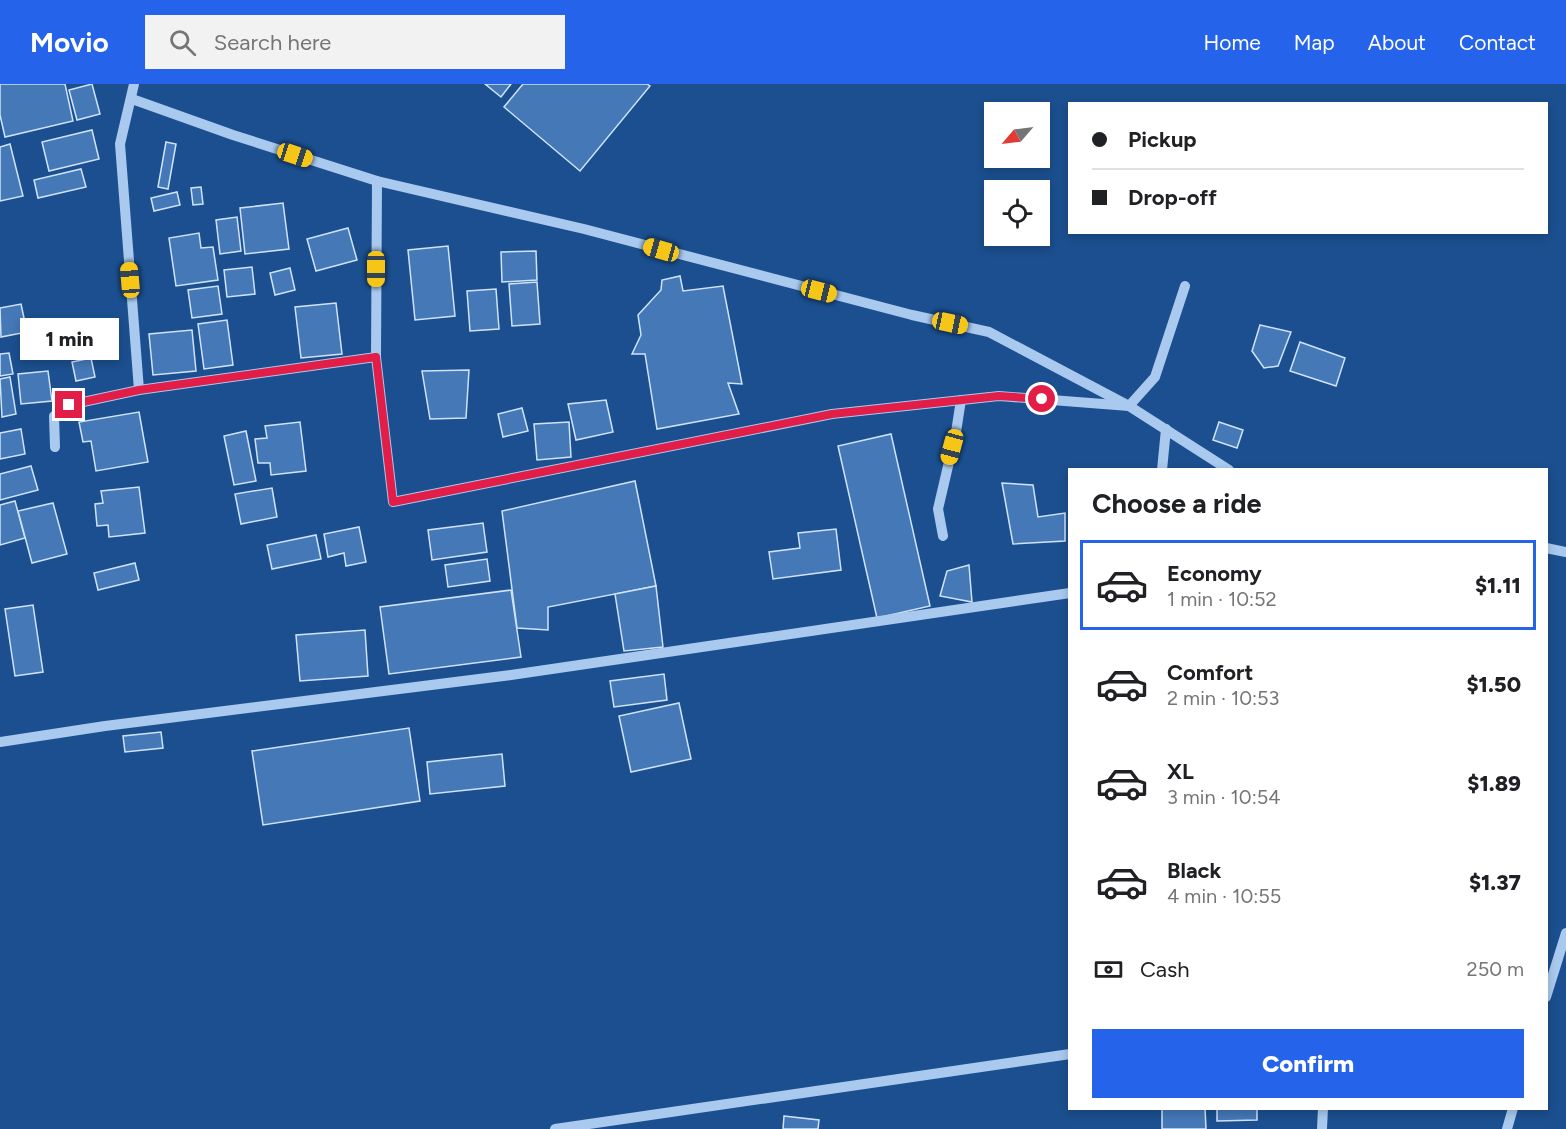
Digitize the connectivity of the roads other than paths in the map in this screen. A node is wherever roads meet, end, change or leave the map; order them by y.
1 (134, 84) edge
2 (132, 99) junction
3 (377, 181) junction
4 (1185, 286) dead end
5 (376, 357) junction
6 (139, 390) junction
7 (961, 400) junction
8 (1129, 406) junction
9 (1166, 429) junction
10 (55, 447) dead end
11 (1162, 468) edge
12 (1226, 468) edge
13 (943, 536) dead end
14 (1548, 548) edge
15 (1566, 552) edge
16 (1068, 593) edge
17 (0, 742) edge
18 (1566, 933) edge
19 (1548, 991) edge
20 (1068, 1054) edge
21 (1323, 1110) edge
22 (1512, 1110) edge
23 (555, 1129) edge
24 (1322, 1129) edge
25 (1507, 1129) edge

1 - 2 street
2 - 3 street
2 - 6 street
3 - 5 street
3 - 8 street
4 - 8 street
5 - 6 street
5 - 7 street
6 - 10 street
7 - 8 street
7 - 13 street
8 - 9 street
9 - 11 street
9 - 12 street
14 - 15 street
16 - 17 street
18 - 19 street
20 - 23 street
21 - 24 street
22 - 25 street

